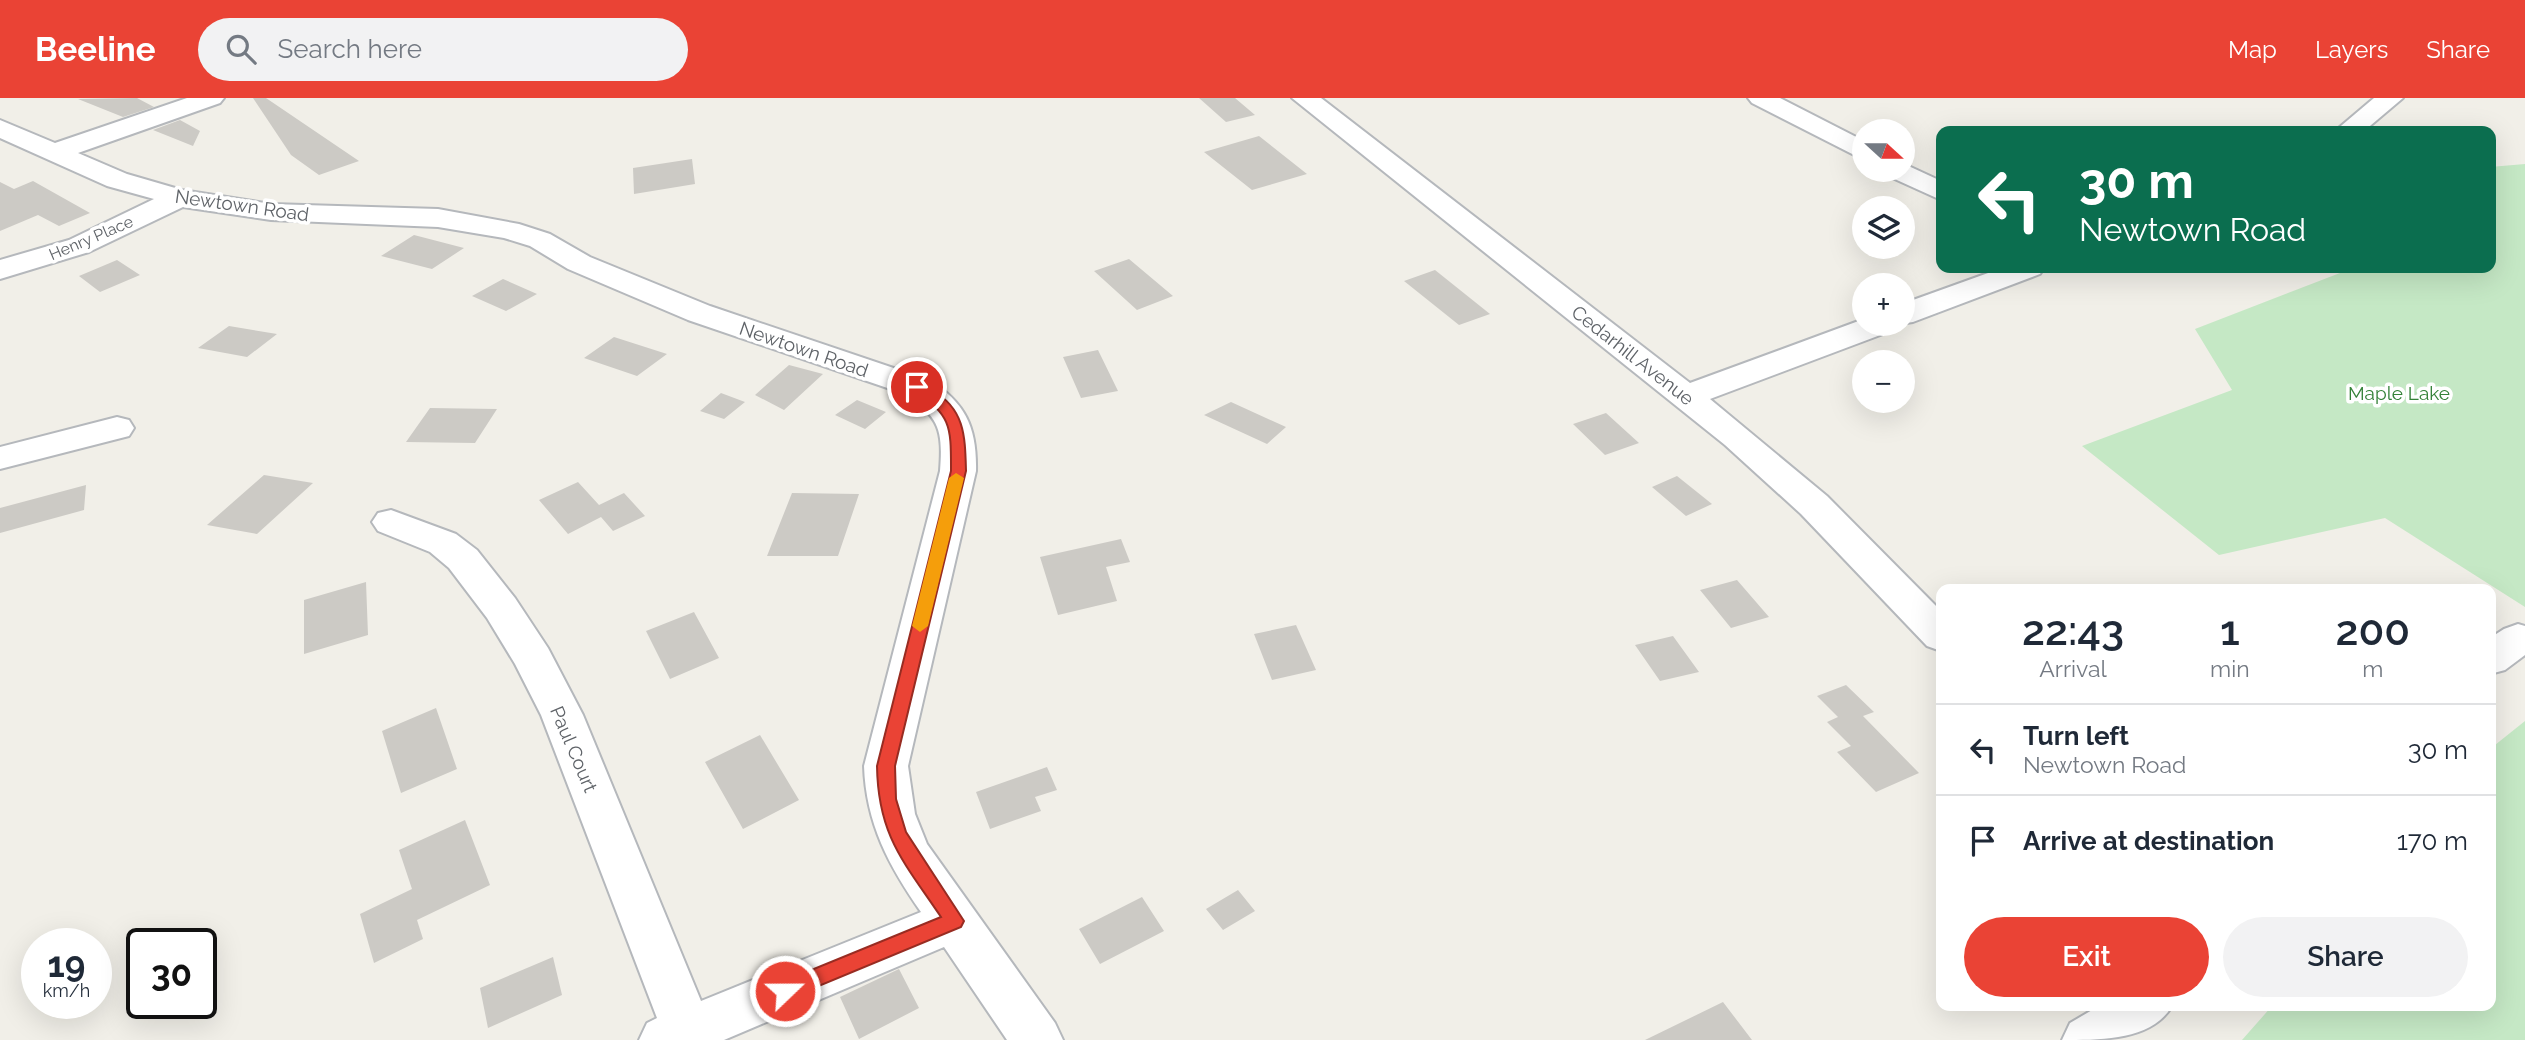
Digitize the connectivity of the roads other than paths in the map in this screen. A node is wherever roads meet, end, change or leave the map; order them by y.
1 (211, 98) edge
2 (1305, 98) edge
3 (1760, 98) edge
4 (2390, 98) edge
5 (2354, 126) edge
6 (0, 128) edge
7 (1852, 146) edge
8 (54, 152) junction
9 (1915, 179) edge
10 (1936, 189) edge
11 (179, 198) junction
12 (0, 271) edge
13 (2015, 273) edge
14 (1915, 310) edge
15 (1852, 334) edge
16 (1686, 396) junction
17 (117, 428) dead end
18 (0, 458) edge
19 (391, 522) dead end
20 (1936, 631) edge
21 (954, 921) junction
22 (2138, 1011) edge
23 (677, 1035) edge
24 (1037, 1040) edge
25 (2088, 1040) edge

1 - 8 street
2 - 16 street, Cedarhill Avenue
3 - 7 street
4 - 5 street
6 - 8 street, Newtown Road
8 - 11 street, Newtown Road
9 - 10 street
11 - 12 street, Henry Place
11 - 21 street, Newtown Road
13 - 14 street
15 - 16 street
16 - 20 street, Cedarhill Avenue
17 - 18 street
19 - 23 street, Paul Court
21 - 23 street
21 - 24 street, Newtown Road
22 - 25 street

